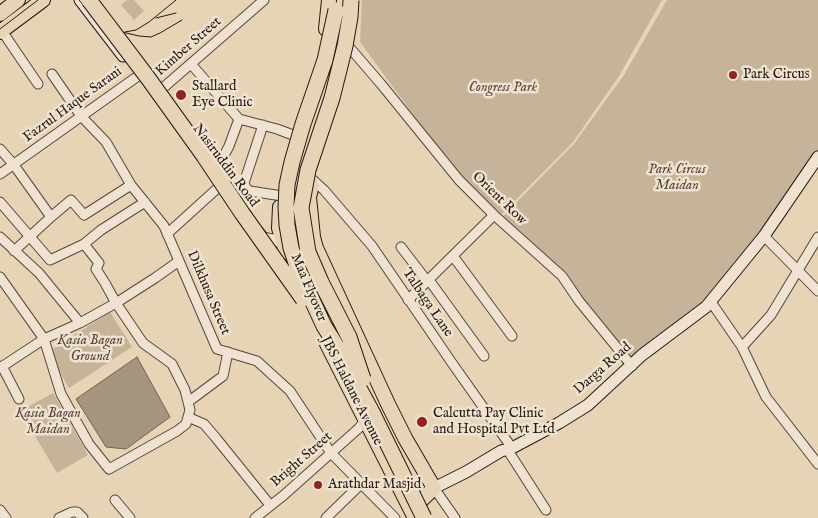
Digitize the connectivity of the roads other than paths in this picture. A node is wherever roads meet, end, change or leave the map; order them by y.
1 (18, 0) edge
2 (80, 0) edge
3 (89, 0) edge
4 (264, 0) edge
5 (41, 1) edge
6 (343, 5) edge
7 (0, 14) edge
8 (1, 31) edge
9 (350, 48) junction
10 (190, 64) junction
11 (52, 74) dead end
12 (138, 76) junction
13 (38, 84) dead end
14 (154, 96) junction
15 (81, 116) junction
16 (239, 118) junction
17 (263, 125) junction
18 (293, 135) junction
19 (0, 149) edge
20 (817, 161) edge
21 (14, 165) junction
22 (0, 174) edge
23 (218, 180) junction
24 (313, 180) junction
25 (131, 185) junction
26 (282, 196) junction
27 (0, 202) edge
28 (145, 202) junction
29 (494, 214) junction
30 (51, 217) junction
31 (168, 234) junction
32 (30, 236) junction
33 (764, 236) junction
34 (0, 237) edge
35 (314, 237) junction
36 (818, 237) edge
37 (283, 242) junction
38 (84, 244) junction
39 (401, 247) dead end
40 (14, 251) junction
41 (453, 256) junction
42 (179, 261) junction
43 (798, 270) junction
44 (0, 277) edge
45 (428, 280) junction
46 (818, 291) edge
47 (408, 300) junction
48 (711, 302) junction
49 (116, 303) junction
50 (80, 323) junction
51 (324, 326) junction
52 (512, 336) dead end
53 (44, 339) junction
54 (742, 347) junction
55 (228, 352) junction
56 (484, 356) dead end
57 (632, 366) junction
58 (1, 367) edge
59 (18, 399) dead end
60 (188, 402) junction
61 (188, 417) junction
62 (365, 420) junction
63 (509, 448) junction
64 (331, 453) junction
65 (818, 464) edge
66 (362, 483) junction
67 (434, 488) junction
68 (115, 500) dead end
69 (270, 505) junction
70 (0, 510) edge
71 (546, 510) dead end
72 (410, 515) edge
73 (6, 518) edge
74 (60, 518) edge
75 (83, 518) edge
76 (130, 518) edge
77 (256, 518) edge
78 (326, 518) edge
79 (395, 518) edge
80 (424, 518) edge
81 (436, 518) edge
82 (455, 518) edge

1 - 7 main road
2 - 12 main road, Nasiruddin Road
3 - 51 highway, bridge
4 - 10 street, Kimber Street
5 - 8 main road
6 - 9 main road, Maa Flyover
6 - 18 main road, JBS Haldane Avenue
6 - 51 highway, Maa Flyover, bridge
6 - 81 highway, Maa Flyover, bridge
8 - 13 street
9 - 24 main road, Maa Flyover
9 - 29 street, Orient Row
10 - 14 street, Kimber Street
10 - 16 street
11 - 15 street, Dilkhusa Street
12 - 14 main road, Nasiruddin Road
12 - 15 street, Fazrul Haque Sarani
14 - 23 main road, Nasiruddin Road
15 - 21 street, Fazrul Haque Sarani
15 - 25 street, Dilkhusa Street
16 - 17 street
16 - 23 street
17 - 18 street
17 - 26 street
18 - 26 main road, JBS Haldane Avenue
19 - 21 street
20 - 33 main road, Darga Road
21 - 22 street, Fazrul Haque Sarani
21 - 30 street
23 - 31 street
23 - 37 main road, Nasiruddin Road
24 - 35 main road, Maa Flyover
24 - 47 street, Talbaga Lane
25 - 28 street, Dilkhusa Street
25 - 30 street
26 - 37 main road, JBS Haldane Avenue
27 - 32 street
28 - 31 street, Dilkhusa Street
28 - 38 street
29 - 41 street
29 - 57 street, Orient Row
30 - 32 street
31 - 42 street, Dilkhusa Street
32 - 38 street
32 - 40 street
33 - 43 street
33 - 48 main road, Darga Road
34 - 40 street
35 - 37 main road
35 - 67 main road, Maa Flyover
36 - 43 street
37 - 62 main road, JBS Haldane Avenue
38 - 49 street
39 - 45 street
40 - 50 street
41 - 45 street
41 - 52 street
42 - 49 street
42 - 55 street, Dilkhusa Street
43 - 46 street
43 - 54 street
44 - 53 street
45 - 47 street
45 - 56 street
47 - 63 street, Talbaga Lane
48 - 54 street
48 - 57 main road, Darga Road
49 - 50 street
49 - 60 street
50 - 53 street
51 - 80 highway, Maa Flyover, bridge
53 - 58 street
53 - 61 street
54 - 65 street
55 - 60 street
55 - 64 street, Dilkhusa Street
57 - 63 main road, Darga Road
58 - 59 street
60 - 61 street
61 - 69 street
62 - 64 street, Bright Street
62 - 72 main road, JBS Haldane Avenue
63 - 67 main road, Darga Road
63 - 71 street, Talbaga Lane
64 - 66 street, Dilkhusa Street
64 - 69 street, Bright Street
66 - 78 street
66 - 79 street, Dilkhusa Street
67 - 72 main road
67 - 82 street
68 - 76 street
69 - 77 street, Bright Street
70 - 73 street
74 - 75 street

